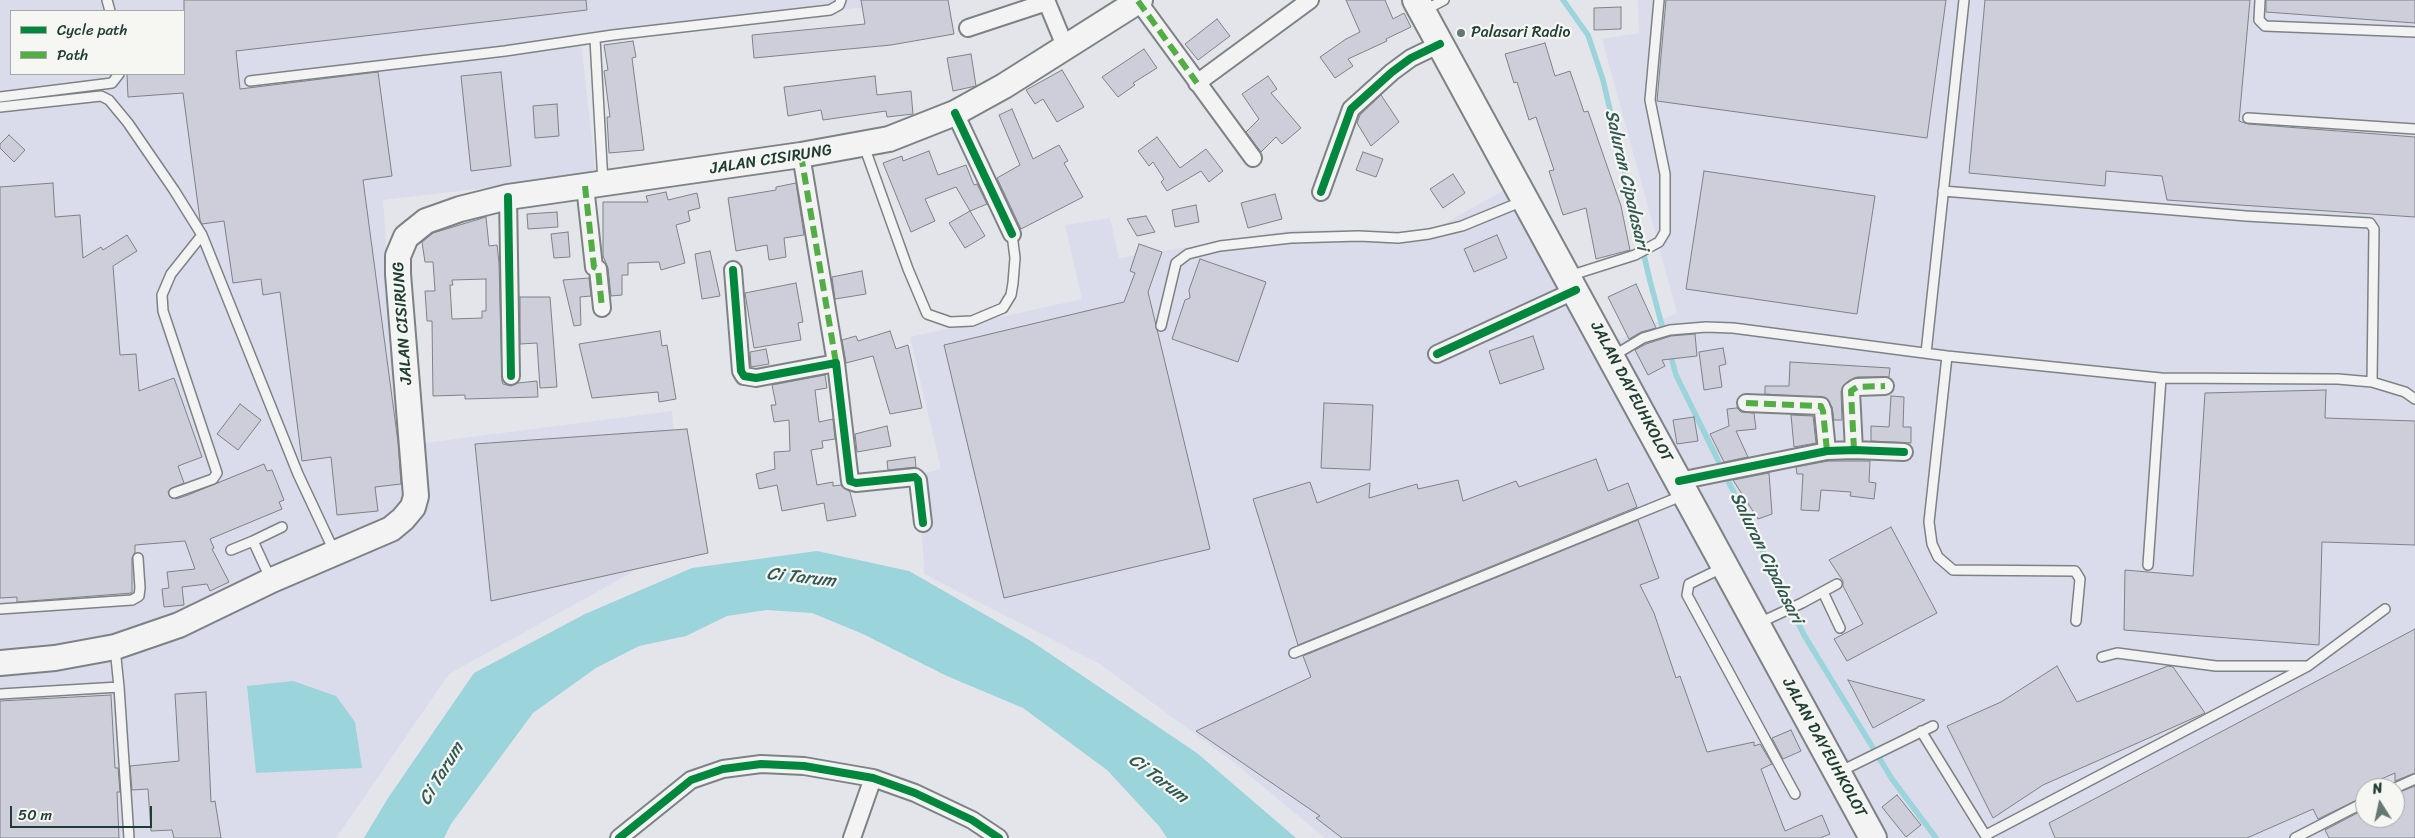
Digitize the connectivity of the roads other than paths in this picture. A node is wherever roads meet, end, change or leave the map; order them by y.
1 (841, 0) edge
2 (1310, 0) edge
3 (1659, 0) edge
4 (1964, 0) edge
5 (2260, 0) edge
6 (1046, 1) edge
7 (1139, 1) edge
8 (1428, 4) edge
9 (968, 28) dead end
10 (2415, 32) edge
11 (594, 39) junction
12 (1440, 44) junction
13 (1065, 46) junction
14 (118, 75) edge
15 (250, 81) dead end
16 (1197, 83) junction
17 (0, 97) edge
18 (0, 107) edge
19 (956, 113) junction
20 (2248, 118) dead end
21 (2415, 128) edge
22 (864, 146) junction
23 (802, 155) junction
24 (1253, 158) dead end
25 (594, 185) junction
26 (1944, 191) junction
27 (1321, 192) dead end
28 (508, 197) junction
29 (1527, 200) junction
30 (1012, 234) joint
31 (202, 235) junction
32 (733, 270) dead end
33 (1572, 283) junction
34 (602, 308) dead end
35 (1161, 326) dead end
36 (1926, 353) junction
37 (1437, 354) dead end
38 (1947, 356) junction
39 (1612, 357) junction
40 (836, 363) junction
41 (511, 376) dead end
42 (2162, 378) junction
43 (2372, 382) junction
44 (1885, 386) dead end
45 (2415, 399) edge
46 (1746, 403) dead end
47 (1854, 450) junction
48 (1826, 452) junction
49 (1904, 452) dead end
50 (1683, 488) junction
51 (174, 493) dead end
52 (923, 522) dead end
53 (282, 527) dead end
54 (253, 541) junction
55 (231, 550) dead end
56 (335, 552) junction
57 (138, 558) dead end
58 (2148, 565) dead end
59 (1725, 566) junction
60 (272, 580) junction
61 (1837, 584) dead end
62 (1823, 592) junction
63 (0, 609) edge
64 (2385, 609) dead end
65 (1767, 620) junction
66 (2076, 620) dead end
67 (1840, 628) dead end
68 (115, 647) junction
69 (1294, 652) dead end
70 (2102, 658) dead end
71 (0, 662) edge
72 (2308, 666) junction
73 (119, 687) junction
74 (0, 694) edge
75 (1933, 726) dead end
76 (1920, 732) junction
77 (1846, 768) junction
78 (873, 778) junction
79 (1795, 794) dead end
80 (2355, 807) edge
81 (1987, 837) edge
82 (129, 838) edge
83 (619, 838) edge
84 (852, 838) edge
85 (998, 838) edge
86 (1873, 838) edge
87 (2295, 838) edge

1 - 11 lane
2 - 16 street
3 - 33 lane
4 - 26 lane
5 - 10 lane
6 - 9 street
6 - 13 street
7 - 13 main road, JALAN CISIRUNG
7 - 16 street
8 - 12 main road, JALAN DAYEUHKOLOT
11 - 15 lane
11 - 25 lane
12 - 27 street
12 - 29 main road, JALAN DAYEUHKOLOT
13 - 19 main road, JALAN CISIRUNG
14 - 17 lane
16 - 24 street
18 - 31 lane
19 - 22 main road, JALAN CISIRUNG
19 - 30 street
20 - 21 lane
22 - 23 main road, JALAN CISIRUNG
22 - 30 lane
23 - 25 main road, JALAN CISIRUNG
23 - 40 street
25 - 28 main road, JALAN CISIRUNG
25 - 34 street
26 - 36 lane
26 - 43 lane
28 - 41 street
28 - 56 main road, JALAN CISIRUNG
29 - 33 main road, JALAN DAYEUHKOLOT
29 - 35 lane
31 - 51 lane
31 - 56 lane
32 - 40 street
33 - 37 street
33 - 39 main road, JALAN DAYEUHKOLOT
36 - 38 lane
36 - 39 lane
38 - 42 lane
38 - 66 lane
39 - 50 main road, JALAN DAYEUHKOLOT
40 - 52 street
42 - 43 lane
42 - 58 lane
43 - 45 lane
44 - 47 street
46 - 48 street
47 - 48 street
47 - 49 street
48 - 50 street
50 - 59 main road, JALAN DAYEUHKOLOT
50 - 69 lane
53 - 54 lane
54 - 55 lane
54 - 60 lane
56 - 60 main road, JALAN CISIRUNG
57 - 63 lane
59 - 65 main road, JALAN DAYEUHKOLOT
59 - 79 lane
60 - 68 main road, JALAN CISIRUNG
61 - 62 lane
62 - 65 lane
62 - 67 lane
64 - 72 lane
65 - 77 main road, JALAN DAYEUHKOLOT
68 - 71 main road, JALAN CISIRUNG
68 - 73 lane
70 - 72 lane
72 - 81 lane
73 - 74 lane
73 - 82 lane
75 - 76 lane
76 - 77 lane
76 - 81 lane
77 - 86 main road, JALAN DAYEUHKOLOT
78 - 83 street
78 - 84 street
78 - 85 street
80 - 87 lane

